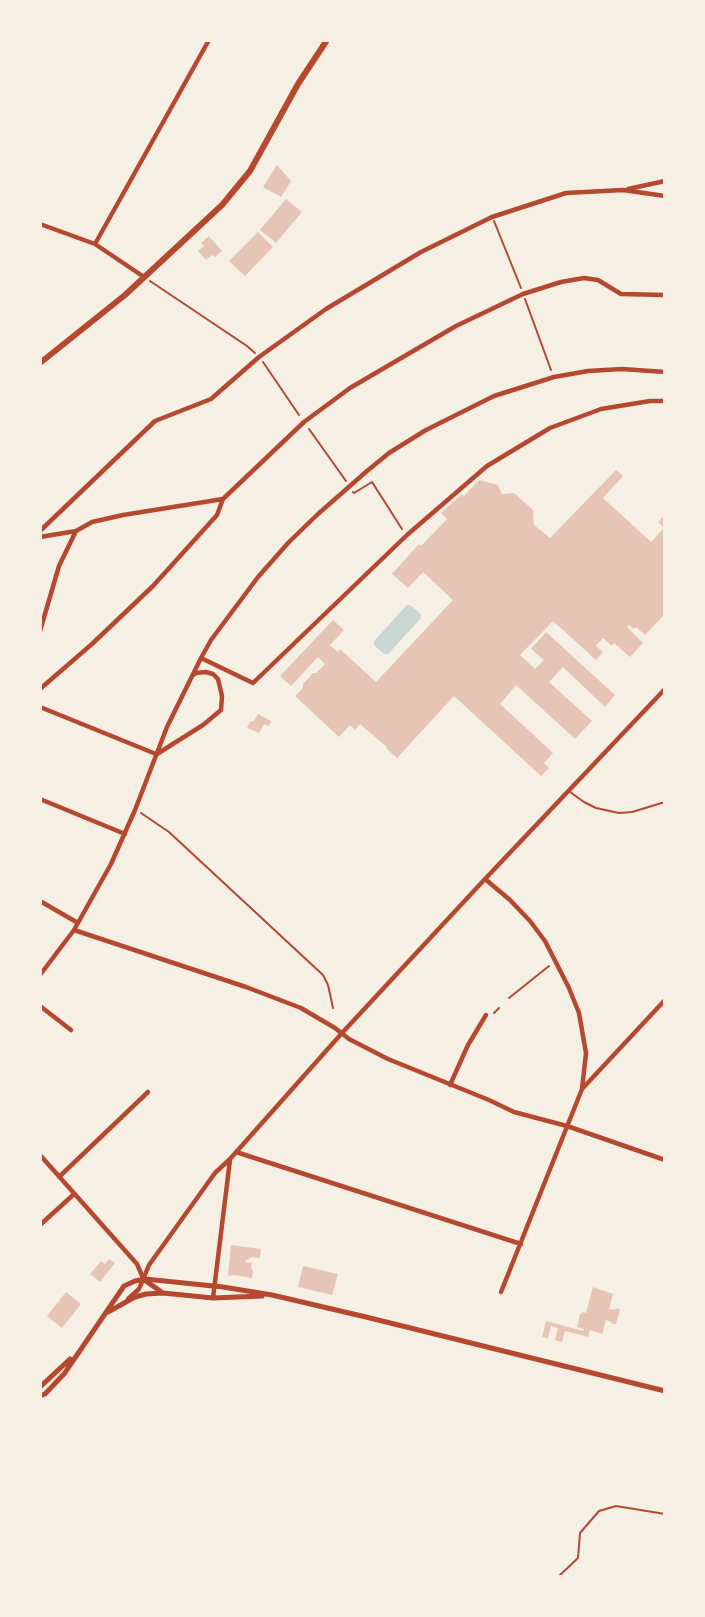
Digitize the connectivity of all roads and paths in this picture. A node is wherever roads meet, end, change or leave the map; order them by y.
1 (209, 40) edge
2 (327, 40) edge
3 (665, 181) edge
4 (623, 190) junction
5 (665, 196) edge
6 (40, 224) edge
7 (95, 244) junction
8 (144, 277) junction
9 (665, 295) edge
10 (260, 358) junction
11 (40, 363) edge
12 (665, 372) edge
13 (665, 401) edge
14 (304, 422) junction
15 (349, 486) junction
16 (223, 499) junction
17 (40, 531) edge
18 (76, 531) junction
19 (407, 536) junction
20 (40, 537) edge
21 (40, 631) edge
22 (201, 658) junction
23 (191, 677) junction
24 (40, 689) edge
25 (665, 690) edge
26 (40, 707) edge
27 (156, 754) junction
28 (569, 791) junction
29 (40, 799) edge
30 (665, 802) edge
31 (135, 810) junction
32 (125, 834) junction
33 (485, 879) junction
34 (40, 901) edge
35 (78, 923) junction
36 (74, 930) junction
37 (556, 961) junction
38 (40, 975) edge
39 (509, 998) dead end
40 (665, 1000) edge
41 (40, 1006) edge
42 (334, 1008) dead end
43 (499, 1008) dead end
44 (486, 1015) joint
45 (71, 1030) dead end
46 (342, 1033) junction
47 (450, 1085) junction
48 (582, 1089) junction
49 (148, 1092) dead end
50 (567, 1126) junction
51 (236, 1152) junction
52 (40, 1155) edge
53 (230, 1158) junction
54 (665, 1160) edge
55 (59, 1177) junction
56 (74, 1195) junction
57 (40, 1225) edge
58 (521, 1244) junction
59 (143, 1279) junction
60 (215, 1287) junction
61 (501, 1292) dead end
62 (163, 1293) junction
63 (272, 1295) junction
64 (213, 1298) junction
65 (124, 1303) junction
66 (107, 1312) junction
67 (78, 1352) junction
68 (40, 1387) edge
69 (665, 1391) edge
70 (40, 1396) edge
71 (665, 1514) edge
72 (558, 1577) edge

1 - 7 street
2 - 8 main road
3 - 4 street
4 - 5 street
4 - 10 street
6 - 7 street
7 - 8 street
8 - 10 path
8 - 11 main road
9 - 14 street
10 - 14 path
10 - 17 street
12 - 15 street
13 - 19 street
14 - 15 path
14 - 16 street
15 - 19 path
15 - 22 street
16 - 18 street
16 - 24 street
18 - 20 street
18 - 21 street
19 - 22 street
22 - 23 street
23 - 27 street
23 - 27 street
25 - 28 street
26 - 27 street
27 - 31 street
28 - 30 lane
28 - 33 street
29 - 32 street
31 - 32 street
31 - 42 path
32 - 35 street
33 - 37 street
33 - 46 street
34 - 35 street
35 - 36 street
36 - 38 street
36 - 46 street
37 - 39 path
37 - 48 street
40 - 48 street
41 - 45 street
43 - 44 path
44 - 47 street
46 - 47 street
46 - 51 street
47 - 50 street
48 - 50 street
49 - 55 street
50 - 54 street
50 - 58 street
51 - 53 street
51 - 58 street
52 - 55 street
53 - 59 street
53 - 60 street
55 - 56 street
56 - 57 street
56 - 59 street
58 - 61 street
59 - 60 street
59 - 62 street
59 - 65 street
59 - 66 street
60 - 63 street
60 - 64 street
62 - 64 street
62 - 65 street
63 - 64 street
63 - 69 street
65 - 66 street
66 - 67 street
67 - 68 street
67 - 70 street
71 - 72 path

